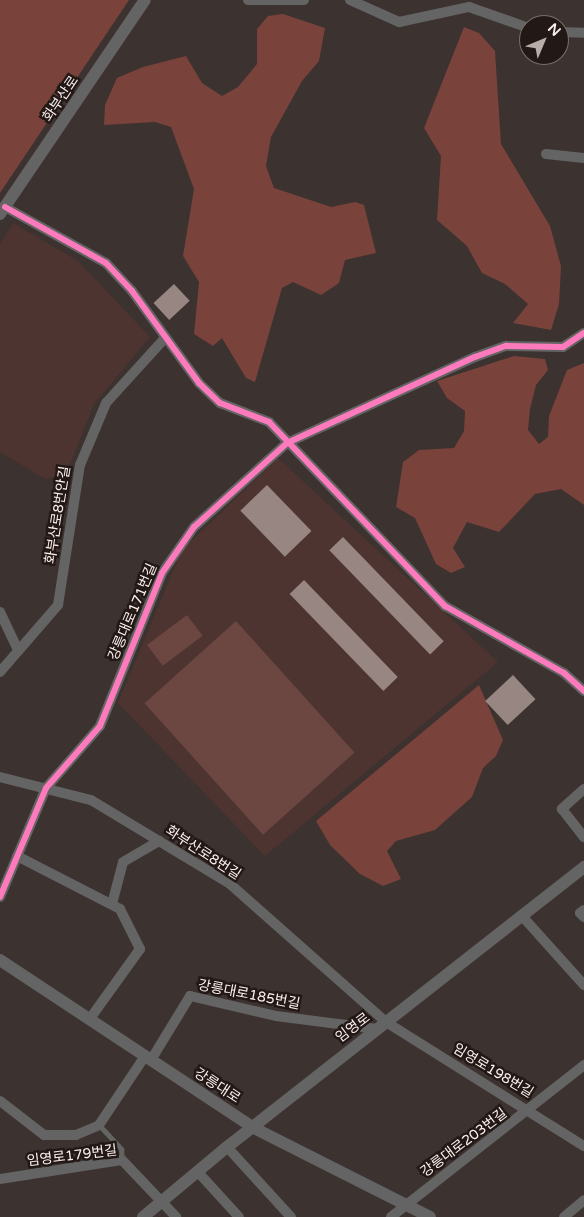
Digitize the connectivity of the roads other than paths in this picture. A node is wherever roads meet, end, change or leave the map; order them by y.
1 (145, 0) edge
2 (248, 0) edge
3 (304, 0) edge
4 (350, 0) edge
5 (519, 24) edge
6 (569, 32) edge
7 (584, 33) edge
8 (546, 154) dead end
9 (584, 158) edge
10 (2, 210) edge
11 (584, 333) edge
12 (165, 338) junction
13 (286, 443) junction
14 (0, 612) edge
15 (18, 650) junction
16 (0, 672) edge
17 (584, 691) edge
18 (0, 777) edge
19 (46, 788) junction
20 (584, 789) edge
21 (584, 837) edge
22 (159, 841) junction
23 (17, 856) junction
24 (584, 868) edge
25 (5, 874) edge
26 (0, 897) edge
27 (112, 904) junction
28 (584, 910) edge
29 (522, 916) junction
30 (584, 917) edge
31 (0, 960) edge
32 (584, 985) edge
33 (89, 1020) junction
34 (382, 1026) junction
35 (148, 1058) junction
36 (584, 1065) edge
37 (0, 1101) edge
38 (530, 1110) junction
39 (99, 1125) junction
40 (254, 1128) junction
41 (227, 1146) junction
42 (584, 1146) edge
43 (122, 1160) junction
44 (196, 1171) junction
45 (0, 1179) edge
46 (584, 1200) edge
47 (162, 1201) junction
48 (407, 1205) junction
49 (143, 1217) edge
50 (176, 1217) edge
51 (239, 1217) edge
52 (291, 1217) edge
53 (391, 1217) edge
54 (430, 1217) edge
55 (564, 1217) edge

1 - 10 street, 화부산로
2 - 3 street
4 - 5 street
6 - 7 street
8 - 9 street
10 - 12 street
11 - 13 street, 강릉대로171번길
12 - 13 street
12 - 15 street, 화부산로8번안길
13 - 17 street
13 - 19 street, 강릉대로171번길
14 - 15 street
15 - 16 street, 화부산로8번안길
18 - 19 street, 화부산로8번길
19 - 22 street, 화부산로8번길
19 - 23 street, 강릉대로171번길
20 - 21 street
22 - 27 street
22 - 34 street, 화부산로8번길
23 - 25 street, 강릉대로171번길
23 - 27 street
24 - 29 street, 임영로
25 - 26 street, 강릉대로171번길
27 - 33 street
28 - 30 street
29 - 32 street
29 - 34 street, 임영로
31 - 33 street, 강릉대로
33 - 35 street, 강릉대로
34 - 35 street, 강릉대로185번길
34 - 38 street, 임영로198번길
34 - 40 street, 임영로
35 - 39 street
35 - 40 street, 강릉대로
36 - 38 street, 강릉대로203번길
37 - 39 street
38 - 42 street, 임영로198번길
38 - 48 street, 강릉대로203번길
39 - 43 lane
40 - 41 street, 임영로
40 - 48 street, 강릉대로
41 - 44 street, 임영로
41 - 52 street
43 - 45 street, 임영로179번길
43 - 47 street, 임영로179번길
44 - 47 street, 임영로
44 - 51 street
46 - 55 street
47 - 49 street, 임영로
47 - 50 street, 임영로179번길
48 - 53 street, 강릉대로203번길
48 - 54 street, 강릉대로

